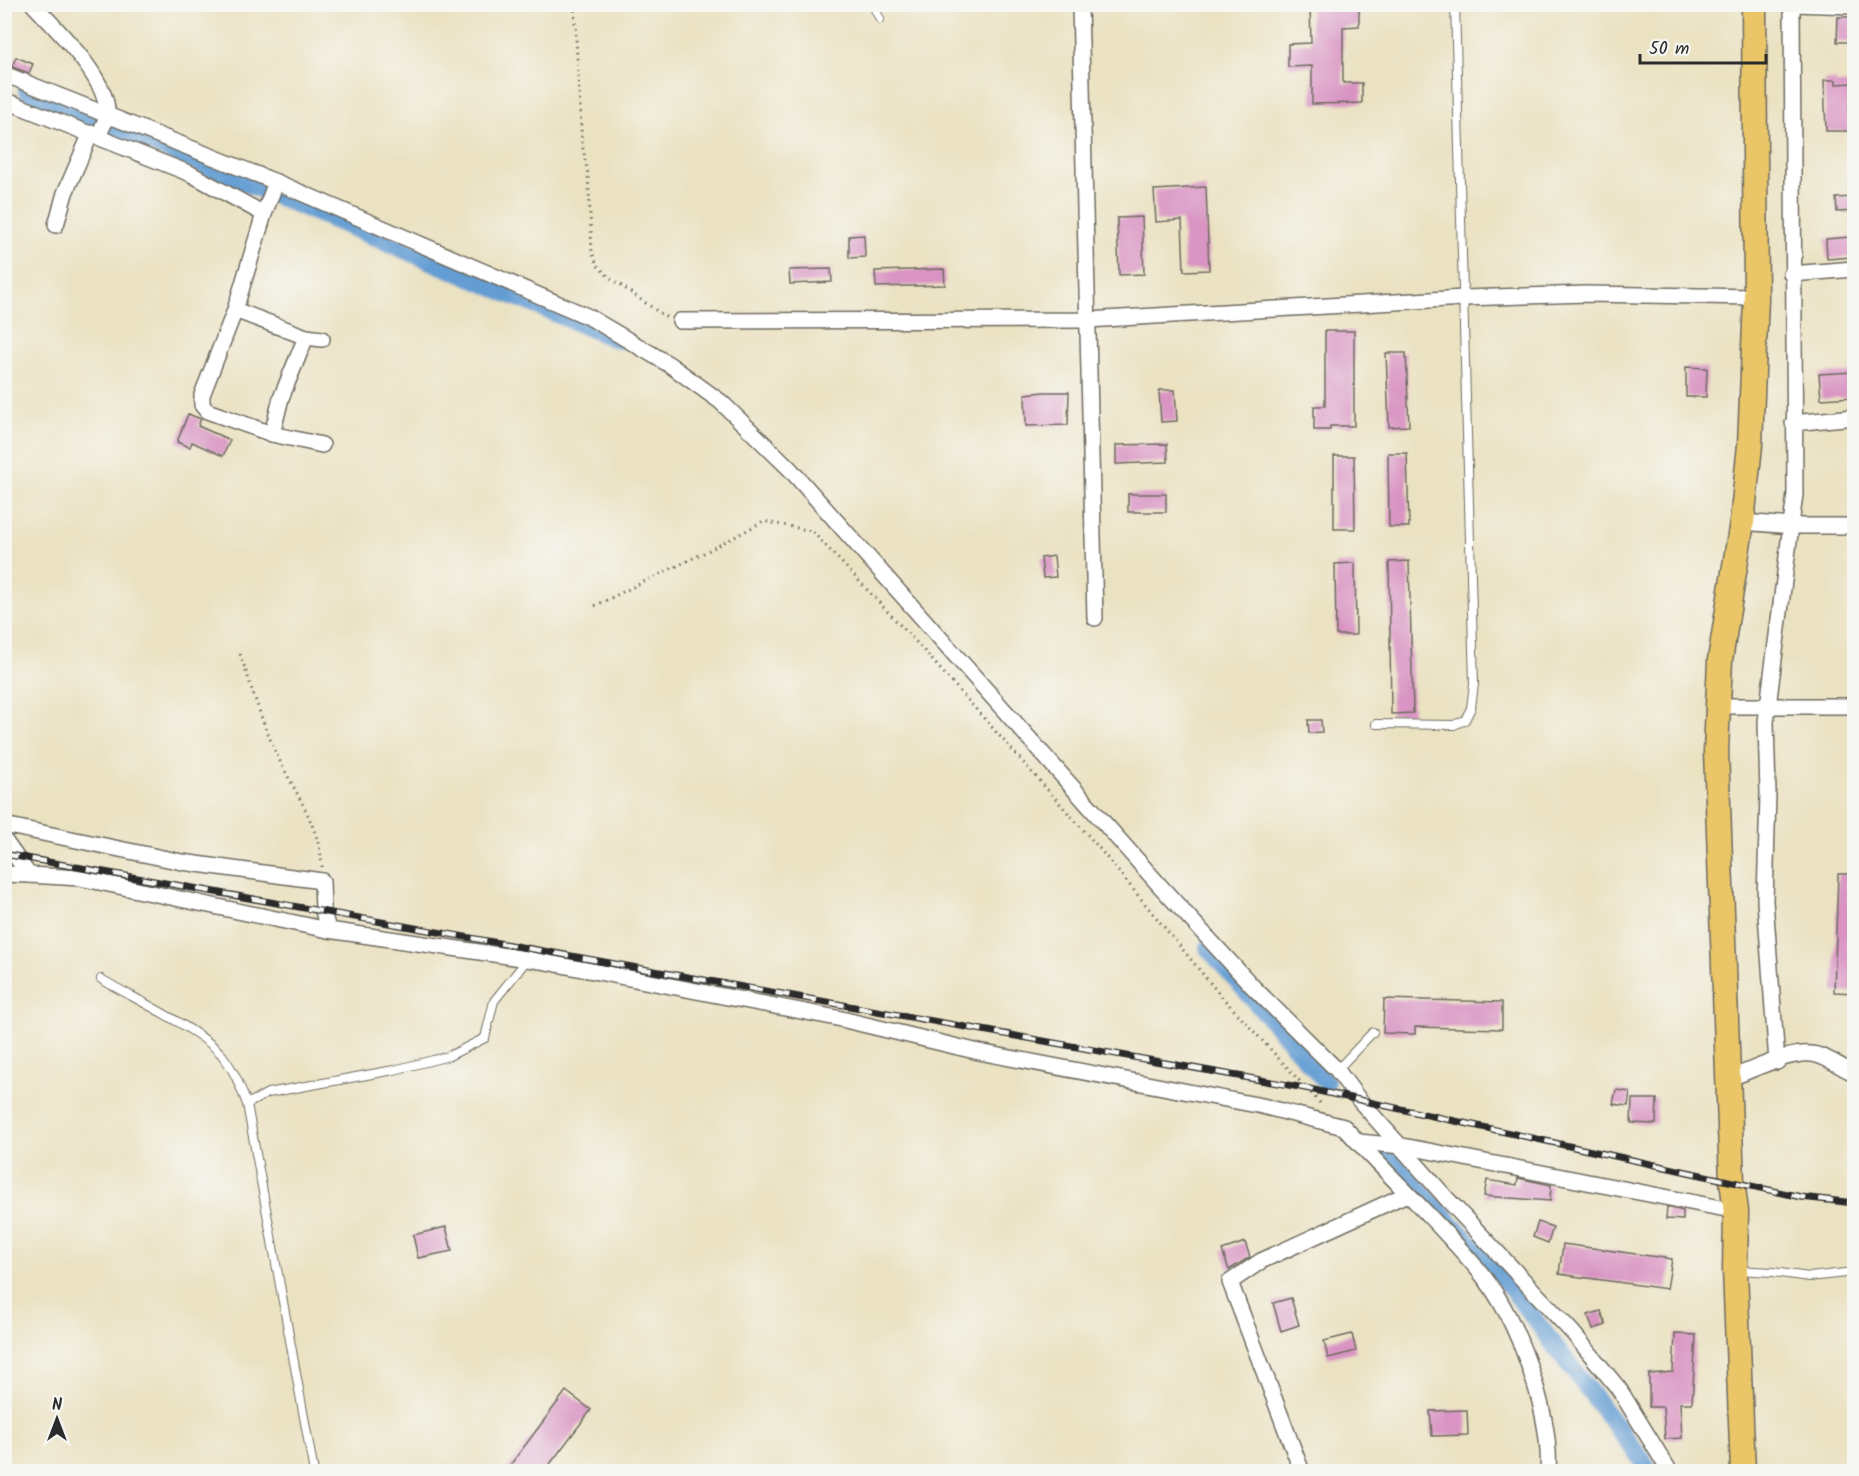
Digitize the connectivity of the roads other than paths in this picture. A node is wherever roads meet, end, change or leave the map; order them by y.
1 (33, 4) edge
2 (872, 4) edge
3 (1080, 4) edge
4 (1455, 4) edge
5 (1754, 4) edge
6 (1793, 4) edge
7 (1854, 6) edge
8 (880, 19) dead end
9 (10, 92) edge
10 (101, 127) junction
11 (276, 184) junction
12 (267, 208) junction
13 (56, 225) dead end
14 (1854, 269) edge
15 (1791, 274) junction
16 (1755, 297) junction
17 (1464, 298) junction
18 (235, 310) junction
19 (1087, 320) junction
20 (680, 321) road end
21 (306, 337) junction
22 (321, 339) dead end
23 (1854, 417) edge
24 (1794, 423) junction
25 (272, 434) junction
26 (321, 445) dead end
27 (1742, 522) junction
28 (1792, 526) junction
29 (1854, 526) edge
30 (1095, 618) dead end
31 (1718, 706) junction
32 (1854, 706) edge
33 (1768, 707) junction
34 (1376, 724) dead end
35 (4, 825) edge
36 (6, 839) edge
37 (4, 874) edge
38 (29, 875) junction
39 (327, 930) junction
40 (528, 959) junction
41 (101, 979) dead end
42 (1373, 1032) dead end
43 (1777, 1062) junction
44 (1337, 1070) junction
45 (1854, 1073) edge
46 (1728, 1079) junction
47 (247, 1104) junction
48 (1358, 1142) junction
49 (1403, 1146) junction
50 (1407, 1194) junction
51 (1736, 1211) junction
52 (1735, 1270) junction
53 (1854, 1272) edge
54 (314, 1472) edge
55 (1302, 1472) edge
56 (1548, 1472) edge
57 (1670, 1472) edge
58 (1743, 1472) edge

1 - 10 street
2 - 8 lane
3 - 19 street
4 - 17 lane
5 - 16 main road
6 - 7 street
6 - 15 street
9 - 10 street
9 - 10 street
10 - 11 street
10 - 12 street
10 - 13 street
11 - 12 street
11 - 44 street
12 - 18 street
14 - 15 street
15 - 24 street
16 - 17 street
16 - 27 main road
17 - 19 street
17 - 34 lane
18 - 21 street
18 - 25 street
19 - 20 street
19 - 30 street
21 - 22 street
21 - 25 street
23 - 24 street
24 - 28 street
25 - 26 street
27 - 28 street
27 - 31 main road
28 - 29 street
28 - 33 street
31 - 33 street
31 - 46 main road
32 - 33 street
33 - 43 street
35 - 39 street
36 - 38 street
37 - 38 street
38 - 39 street
39 - 40 street
40 - 47 lane
40 - 48 street
41 - 47 lane
42 - 44 lane
43 - 45 street
43 - 46 street
44 - 49 street
46 - 51 main road
47 - 54 lane
48 - 49 street
48 - 50 street
49 - 51 street
49 - 57 street
50 - 55 street
50 - 56 street
51 - 52 main road
52 - 53 lane
52 - 58 main road

